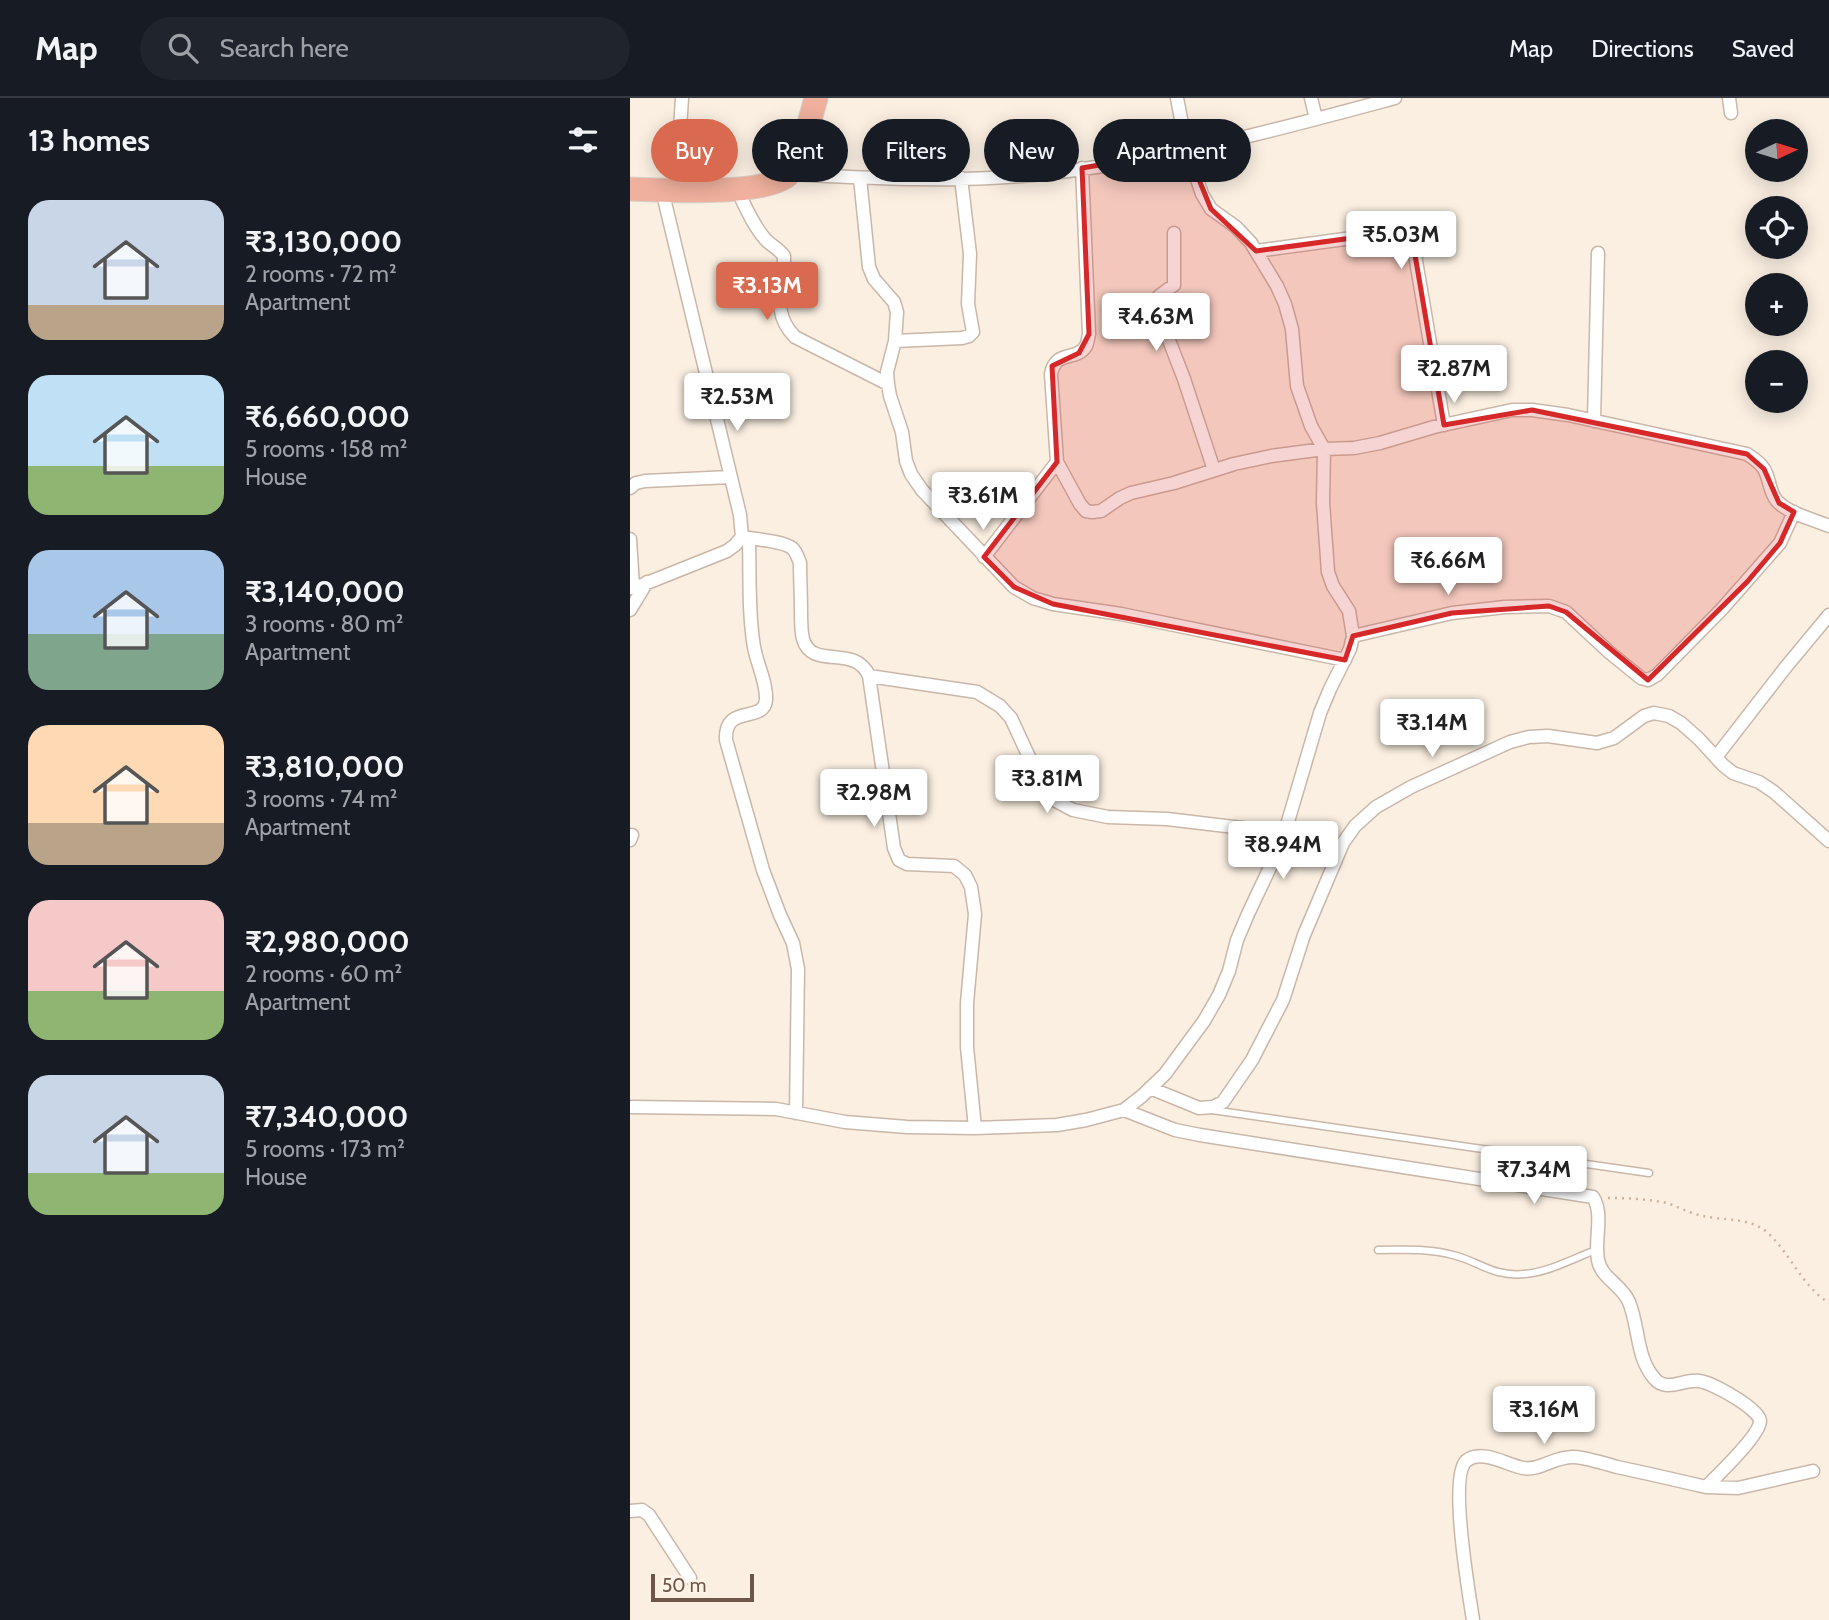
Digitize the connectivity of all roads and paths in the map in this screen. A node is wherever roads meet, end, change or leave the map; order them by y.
1 (682, 98) edge
2 (816, 98) edge
3 (1177, 98) edge
4 (1311, 98) edge
5 (1395, 98) edge
6 (1729, 98) edge
7 (1731, 113) dead end
8 (809, 119) edge
9 (1181, 119) edge
10 (1316, 119) junction
11 (1251, 135) edge
12 (1093, 166) edge
13 (1082, 168) junction
14 (848, 177) edge
15 (860, 178) joint
16 (970, 178) edge
17 (773, 182) edge
18 (961, 182) edge
19 (1198, 182) edge
20 (630, 188) edge
21 (736, 188) junction
22 (669, 190) junction
23 (1174, 233) dead end
24 (1256, 251) junction
25 (1598, 253) dead end
26 (895, 341) junction
27 (888, 384) junction
28 (1594, 421) junction
29 (1444, 425) junction
30 (1324, 449) junction
31 (1057, 463) junction
32 (1214, 470) junction
33 (730, 477) junction
34 (630, 488) edge
35 (1794, 512) junction
36 (1829, 526) edge
37 (745, 538) junction
38 (630, 539) edge
39 (984, 557) junction
40 (647, 582) junction
41 (632, 587) edge
42 (630, 610) edge
43 (1829, 615) edge
44 (1353, 636) junction
45 (1345, 660) junction
46 (869, 676) junction
47 (1716, 757) junction
48 (1285, 833) junction
49 (1829, 841) edge
50 (1150, 1088) junction
51 (630, 1107) edge
52 (1199, 1108) junction
53 (1124, 1110) junction
54 (796, 1113) junction
55 (975, 1128) junction
56 (1649, 1173) dead end
57 (1593, 1197) junction
58 (1378, 1250) dead end
59 (1597, 1250) junction
60 (1829, 1303) edge
61 (1813, 1471) dead end
62 (1706, 1487) junction
63 (630, 1511) edge
64 (690, 1578) dead end
65 (1473, 1620) edge

1 - 22 street
2 - 8 highway
3 - 9 street
4 - 10 street
5 - 10 street
6 - 7 street
10 - 11 street
12 - 13 street
13 - 16 street
13 - 31 street
14 - 15 street
15 - 26 street
17 - 21 highway
18 - 26 street
19 - 24 street
20 - 22 highway
21 - 22 highway
21 - 27 street
22 - 33 street
23 - 32 street
24 - 29 street
24 - 30 street
25 - 28 street
26 - 27 street
27 - 39 street
28 - 29 street
28 - 35 street
29 - 30 street
30 - 32 street
30 - 44 street
31 - 32 street
31 - 39 street
33 - 34 street
33 - 37 street
35 - 36 street
35 - 44 street
37 - 40 street
37 - 46 street
37 - 54 street
38 - 41 street
39 - 45 street
40 - 41 street
40 - 42 street
43 - 47 street
44 - 45 street
45 - 48 street
46 - 48 street
46 - 55 street
47 - 49 street
47 - 52 street
48 - 50 street
50 - 52 street
50 - 53 street
51 - 54 street
52 - 56 lane
53 - 55 street
53 - 57 street
54 - 55 street
57 - 59 street
57 - 60 path
58 - 59 lane
59 - 62 street
61 - 62 street
62 - 65 street
63 - 64 street

